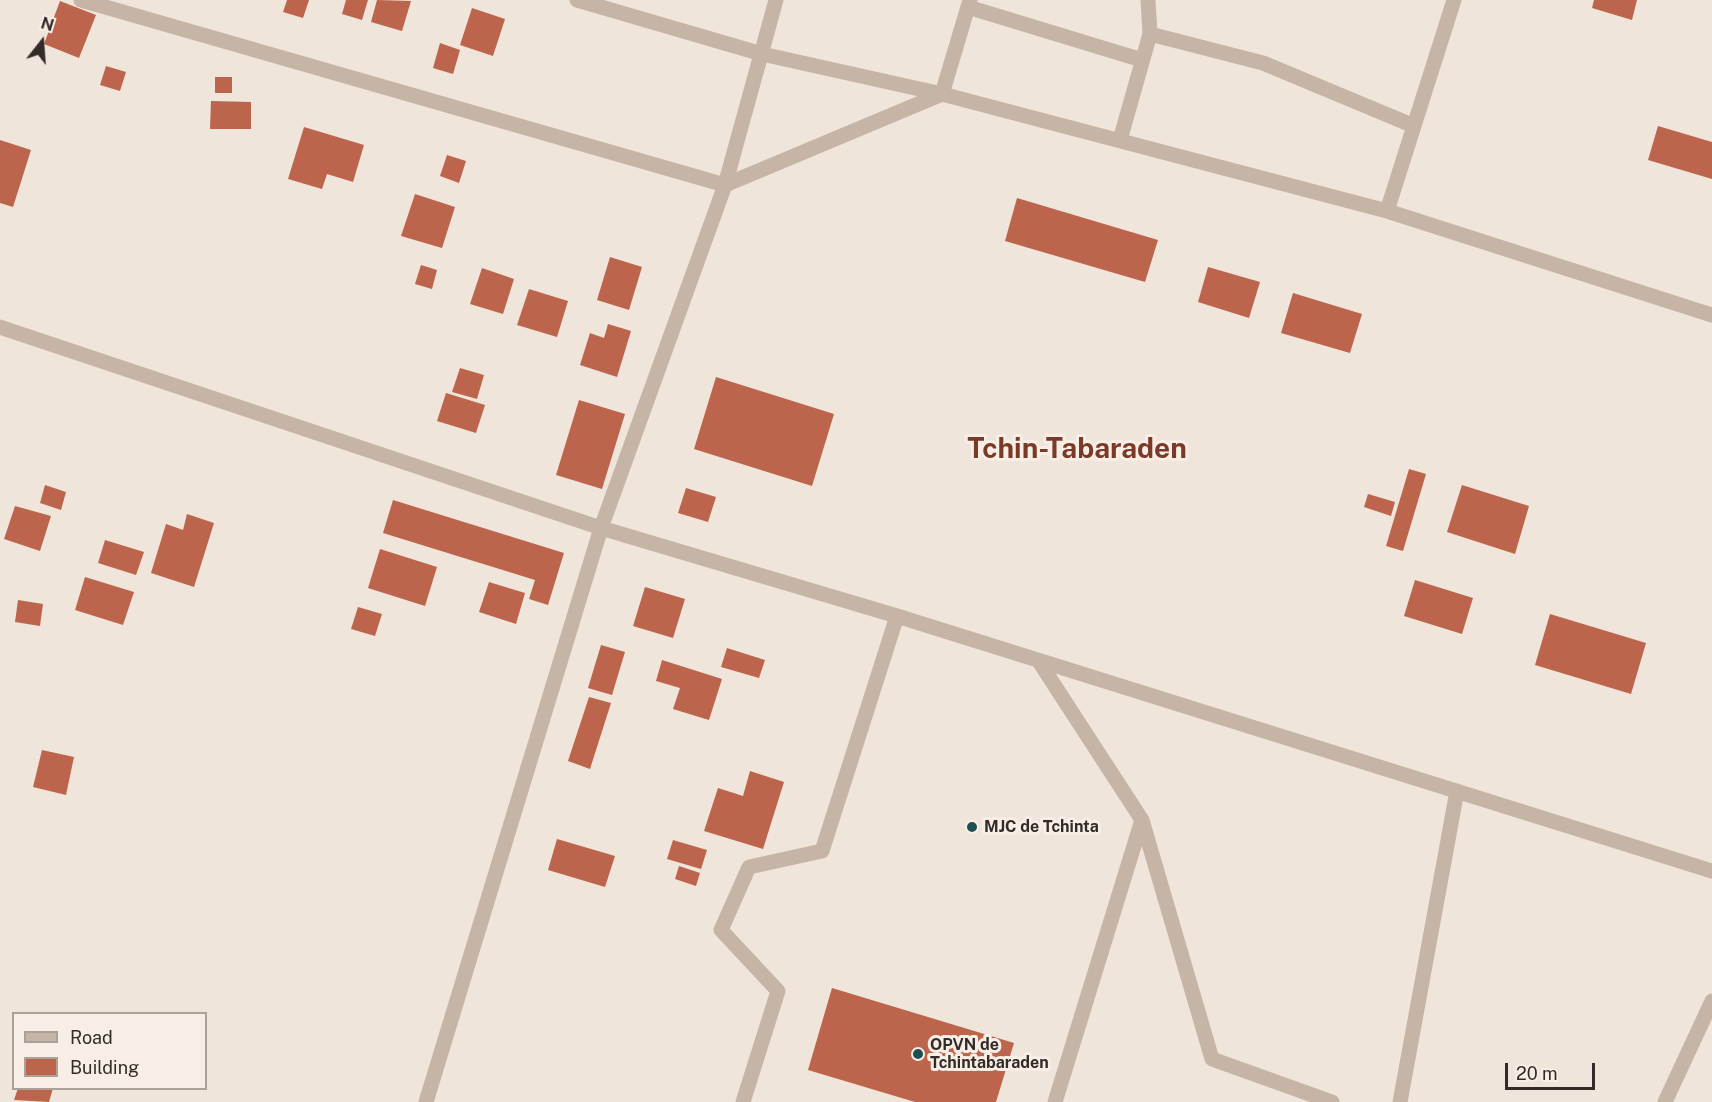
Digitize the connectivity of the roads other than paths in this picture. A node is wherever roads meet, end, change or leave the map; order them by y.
1 (81, 0) edge
2 (577, 0) edge
3 (776, 0) edge
4 (1148, 0) edge
5 (1454, 0) edge
6 (969, 3) edge
7 (1149, 34) junction
8 (762, 54) junction
9 (1142, 60) junction
10 (942, 94) junction
11 (1414, 126) junction
12 (1119, 140) junction
13 (725, 185) junction
14 (1387, 211) junction
15 (1712, 315) edge
16 (0, 327) edge
17 (601, 528) junction
18 (897, 616) junction
19 (1038, 660) junction
20 (1457, 791) junction
21 (1142, 820) junction
22 (1712, 871) edge
23 (1712, 1001) edge
24 (426, 1102) edge
25 (743, 1102) edge
26 (1055, 1102) edge
27 (1332, 1102) edge
28 (1400, 1102) edge
29 (1665, 1102) edge

1 - 13 street
2 - 8 street
3 - 8 street
4 - 7 street
5 - 11 street
6 - 9 street
6 - 10 street
7 - 9 street
7 - 11 street
8 - 10 street
8 - 13 street
9 - 12 street
10 - 12 street
10 - 13 street
11 - 14 street
12 - 14 street
13 - 17 street
14 - 15 street
16 - 17 street
17 - 18 street
17 - 24 street
18 - 19 street
18 - 25 street
19 - 20 street
19 - 21 street
20 - 22 street
20 - 28 street
21 - 26 street
21 - 27 street
23 - 29 street

